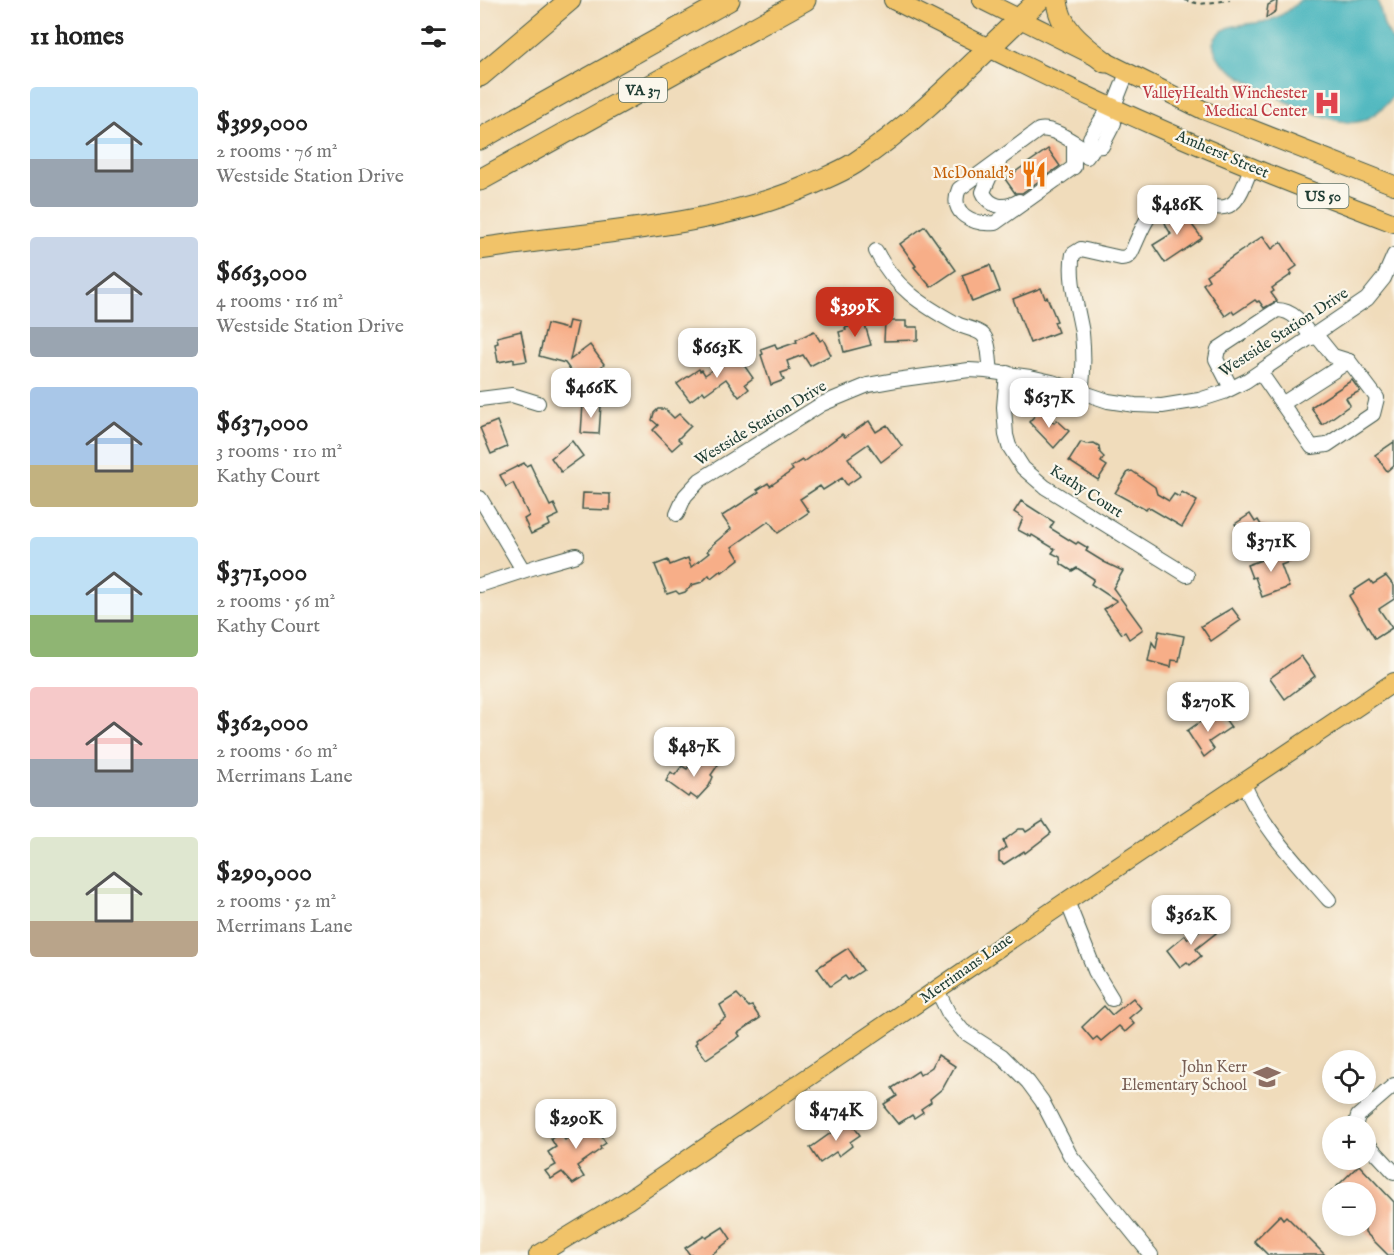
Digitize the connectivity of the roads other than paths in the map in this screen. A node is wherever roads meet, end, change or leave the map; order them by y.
1 (570, 0) edge
2 (729, 0) edge
3 (805, 0) edge
4 (893, 0) edge
5 (982, 0) edge
6 (1039, 0) edge
7 (1057, 0) edge
8 (1018, 19) junction
9 (989, 48) junction
10 (1105, 62) junction
11 (1127, 73) junction
12 (480, 76) edge
13 (1112, 112) junction
14 (480, 139) edge
15 (1074, 143) junction
16 (1092, 150) junction
17 (1006, 153) junction
18 (1251, 168) junction
19 (1071, 169) junction
20 (480, 180) edge
21 (1394, 185) edge
22 (1394, 223) edge
23 (480, 249) edge
24 (876, 251) dead end
25 (1394, 255) edge
26 (1314, 336) junction
27 (1349, 361) junction
28 (991, 371) junction
29 (1260, 372) junction
30 (1007, 373) junction
31 (1231, 388) junction
32 (1081, 393) junction
33 (480, 399) edge
34 (538, 403) dead end
35 (1282, 404) junction
36 (480, 498) edge
37 (677, 514) dead end
38 (576, 555) dead end
39 (523, 570) junction
40 (1187, 575) dead end
41 (480, 585) edge
42 (1394, 682) edge
43 (1243, 782) junction
44 (1329, 900) dead end
45 (1067, 901) junction
46 (937, 990) junction
47 (1112, 999) dead end
48 (1394, 1085) edge
49 (1358, 1116) edge
50 (1376, 1153) edge
51 (1394, 1173) edge
52 (538, 1255) edge
53 (1151, 1255) edge

1 - 12 highway
2 - 14 highway, VA 37
3 - 20 highway, VA 37
4 - 9 main road, US 50
5 - 8 main road, US 50
6 - 8 highway
7 - 10 highway
8 - 9 highway
8 - 10 main road, Amherst Street / US 50
9 - 13 main road, Amherst Street / US 50
9 - 23 highway
10 - 11 main road, Amherst Street / US 50
11 - 13 street
11 - 21 main road, Amherst Street / US 50
13 - 16 street
13 - 18 main road, Amherst Street / US 50
15 - 16 street
15 - 17 street
15 - 19 street
16 - 19 street
17 - 19 street
17 - 19 street
18 - 22 main road, Amherst Street / US 50
18 - 32 street
24 - 28 street
25 - 26 street, Westside Station Drive
26 - 27 street
26 - 29 street, Westside Station Drive
26 - 31 street
27 - 35 street
27 - 35 street
28 - 30 street, Westside Station Drive
28 - 37 street, Westside Station Drive
29 - 31 street, Westside Station Drive
29 - 35 street
30 - 32 street, Westside Station Drive
30 - 40 street, Kathy Court
31 - 32 street, Westside Station Drive
33 - 34 street
36 - 39 street
38 - 39 street
39 - 41 street
42 - 43 main road, Merrimans Lane
43 - 44 street
43 - 45 main road, Merrimans Lane
45 - 46 main road, Merrimans Lane
45 - 47 street
46 - 52 main road, Merrimans Lane
46 - 53 street
48 - 49 street
50 - 51 street

